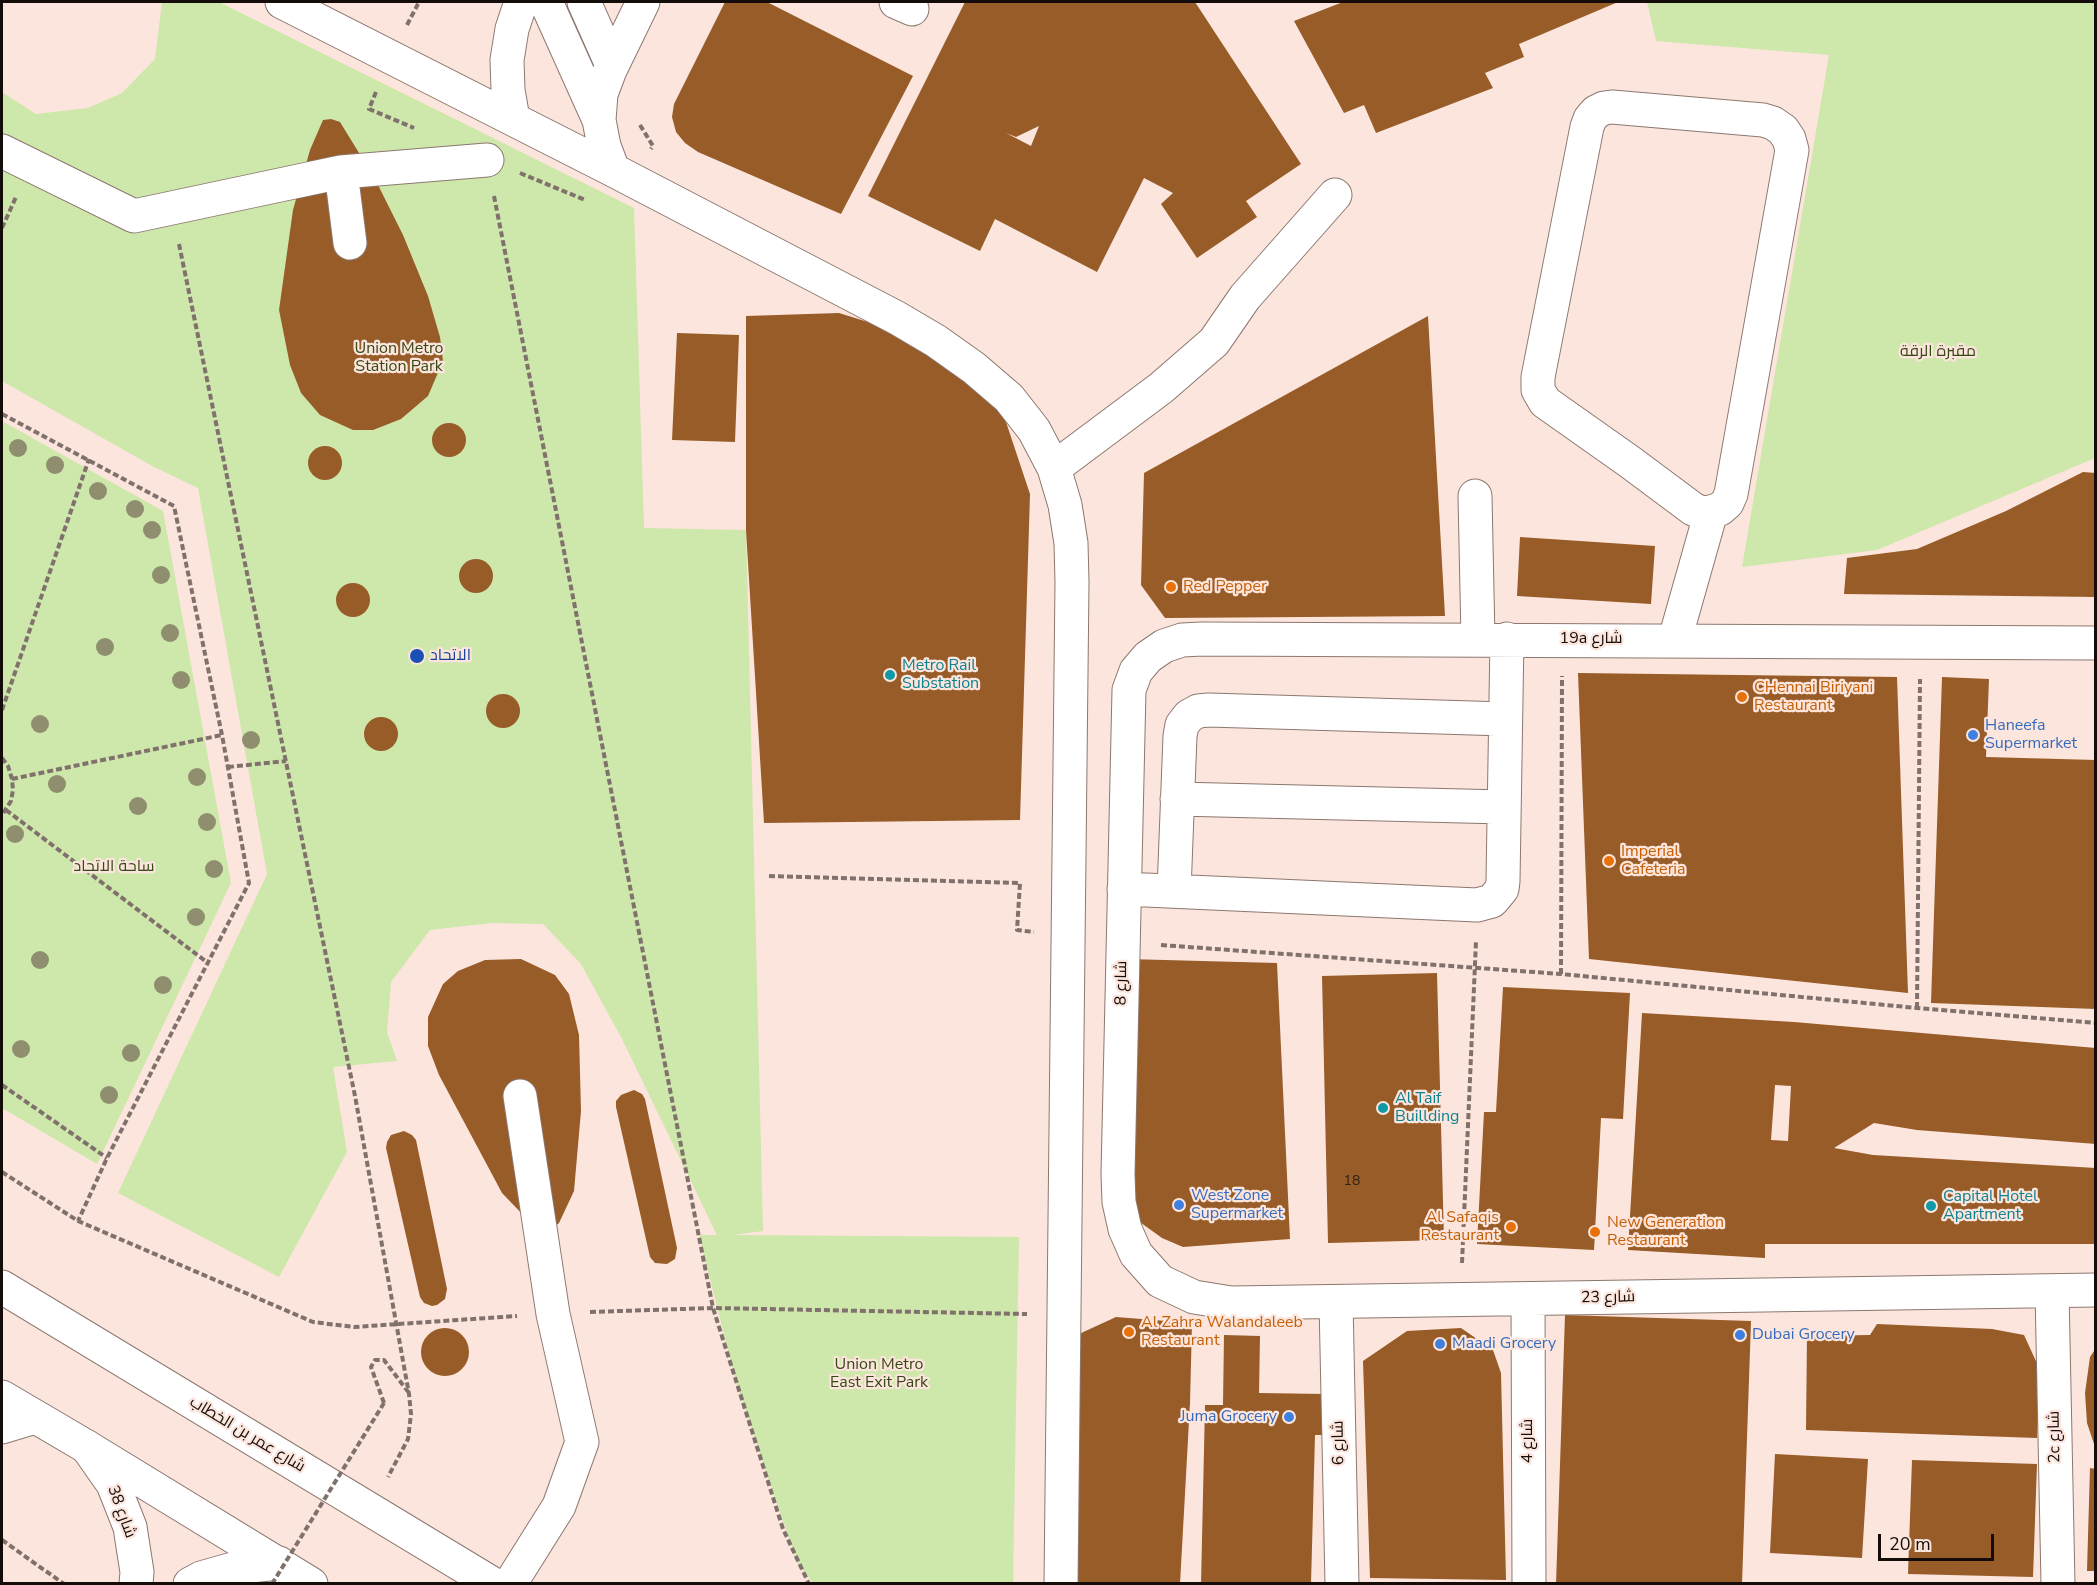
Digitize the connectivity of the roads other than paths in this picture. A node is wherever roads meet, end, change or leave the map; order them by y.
1 (282, 2) edge
2 (521, 2) edge
3 (546, 2) edge
4 (585, 2) edge
5 (635, 8) edge
6 (612, 65) junction
7 (513, 119) junction
8 (599, 120) junction
9 (2, 151) edge
10 (487, 160) road end
11 (613, 170) junction
12 (341, 172) junction
13 (1335, 195) dead end
14 (350, 243) dead end
15 (1054, 468) junction
16 (1475, 496) dead end
17 (1711, 513) junction
18 (1493, 639) junction
19 (1675, 639) junction
20 (2096, 643) edge
21 (1127, 709) joint
22 (1505, 719) junction
23 (1177, 800) junction
24 (1504, 807) junction
25 (1124, 889) junction
26 (1174, 891) junction
27 (520, 1096) dead end
28 (1136, 1254) joint
29 (2, 1287) edge
30 (2096, 1290) edge
31 (2052, 1291) junction
32 (1528, 1299) junction
33 (1336, 1302) junction
34 (2, 1397) edge
35 (35, 1417) junction
36 (2, 1427) edge
37 (87, 1447) junction
38 (289, 1577) edge
39 (136, 1584) edge
40 (190, 1584) edge
41 (493, 1584) edge
42 (510, 1584) edge
43 (1061, 1584) edge
44 (1342, 1584) edge
45 (1529, 1584) edge
46 (2058, 1584) edge

1 - 7 street
2 - 7 street
3 - 8 street
4 - 6 street
5 - 6 street
6 - 8 street
7 - 11 street
8 - 11 street
9 - 12 street
10 - 12 street
11 - 15 street
12 - 14 street
13 - 15 street
15 - 43 street
16 - 18 street
17 - 17 street
17 - 19 street
18 - 19 street, 19a شارع
18 - 21 street, 19a شارع
18 - 22 street
19 - 20 street, 19a شارع
21 - 25 street, شارع 8
22 - 23 street
22 - 24 street
23 - 24 street
23 - 26 street
24 - 26 street
25 - 26 street
25 - 28 street, شارع 8
27 - 42 street
28 - 33 street, شارع 23
29 - 41 street, شارع عمر بن الخطاب
30 - 31 street, شارع 23
31 - 32 street, شارع 23
31 - 46 street, 2c شارع
32 - 33 street, شارع 23
32 - 45 street, شارع 4
33 - 44 street, شارع 6
34 - 35 street
35 - 36 street
35 - 37 street
37 - 38 street
37 - 39 street, شارع 38
38 - 40 street

